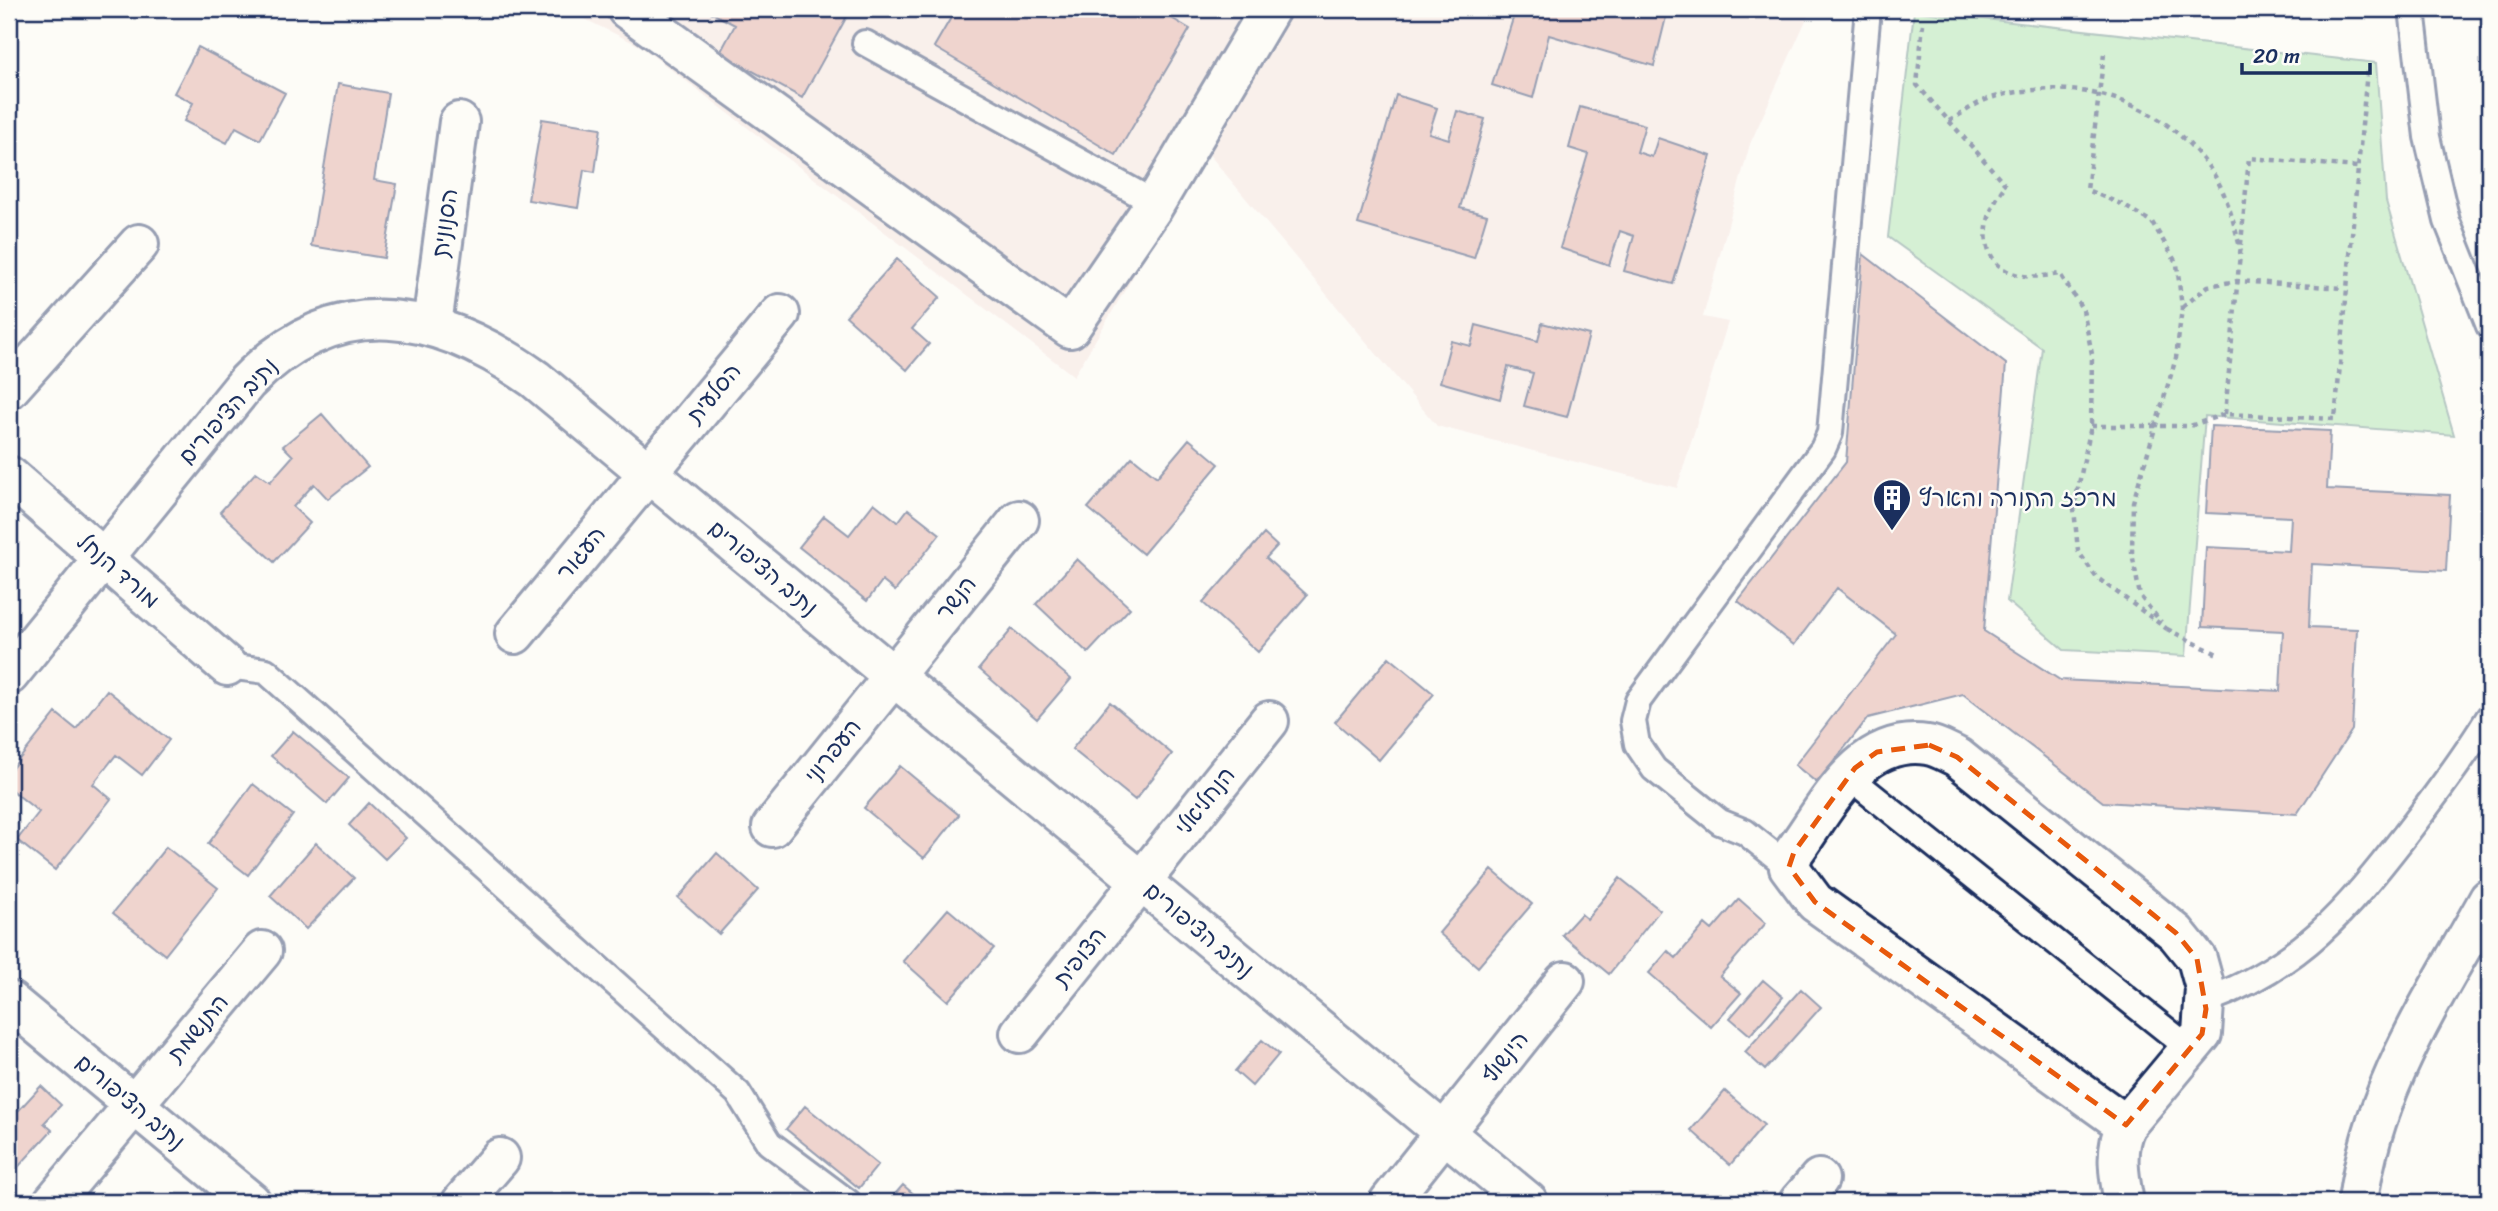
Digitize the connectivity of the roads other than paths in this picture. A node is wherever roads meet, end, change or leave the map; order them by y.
1 (627, 9) edge
2 (1270, 9) edge
3 (1868, 9) edge
4 (2412, 9) edge
5 (866, 43) dead end
6 (459, 122) dead end
7 (1155, 202) junction
8 (139, 244) dead end
9 (780, 314) dead end
10 (432, 325) junction
11 (2489, 326) edge
12 (9, 389) edge
13 (648, 473) junction
14 (9, 476) edge
15 (1019, 520) dead end
16 (104, 559) junction
17 (514, 634) dead end
18 (227, 666) joint
19 (9, 675) edge
20 (893, 676) junction
21 (2489, 717) edge
22 (1269, 721) dead end
23 (1849, 777) junction
24 (772, 827) dead end
25 (1789, 867) junction
26 (1141, 881) junction
27 (2489, 899) edge
28 (262, 951) dead end
29 (1565, 981) dead end
30 (9, 1001) edge
31 (2206, 1001) junction
32 (1020, 1033) dead end
33 (2190, 1049) junction
34 (134, 1105) junction
35 (2126, 1125) junction
36 (1444, 1132) junction
37 (500, 1158) dead end
38 (53, 1202) edge
39 (251, 1202) edge
40 (462, 1202) edge
41 (848, 1202) edge
42 (1389, 1202) edge
43 (1528, 1202) edge
44 (2124, 1202) edge
45 (2358, 1202) edge

1 - 7 street
2 - 7 street
3 - 25 lane
4 - 11 lane
5 - 7 lane
6 - 10 street, הסנונית
8 - 12 street
9 - 13 street, הסלעית
10 - 13 street, נתיב הציפורים
10 - 16 street, נתיב הציפורים
13 - 17 street, העגור
13 - 20 street, נתיב הציפורים
14 - 16 street, מורד הנחל
15 - 20 street, הנשר
16 - 18 street, מורד הנחל
16 - 19 street, נתיב הציפורים
18 - 41 lane
20 - 24 street, העפרוני
20 - 26 street, נתיב הציפורים
21 - 31 lane
22 - 26 street, הנחליאלי
23 - 25 street
23 - 31 street
23 - 33 lane
25 - 35 street
26 - 32 street, הצופית
26 - 36 street, נתיב הציפורים
27 - 45 street
28 - 34 street, התנשמת
29 - 36 street, הינשוף
30 - 34 street, נתיב הציפורים
31 - 33 street
33 - 35 street
34 - 38 street, התנשמת
34 - 39 street, נתיב הציפורים
35 - 44 street
36 - 42 street, הינשוף
36 - 43 street, נתיב הציפורים
37 - 40 street

